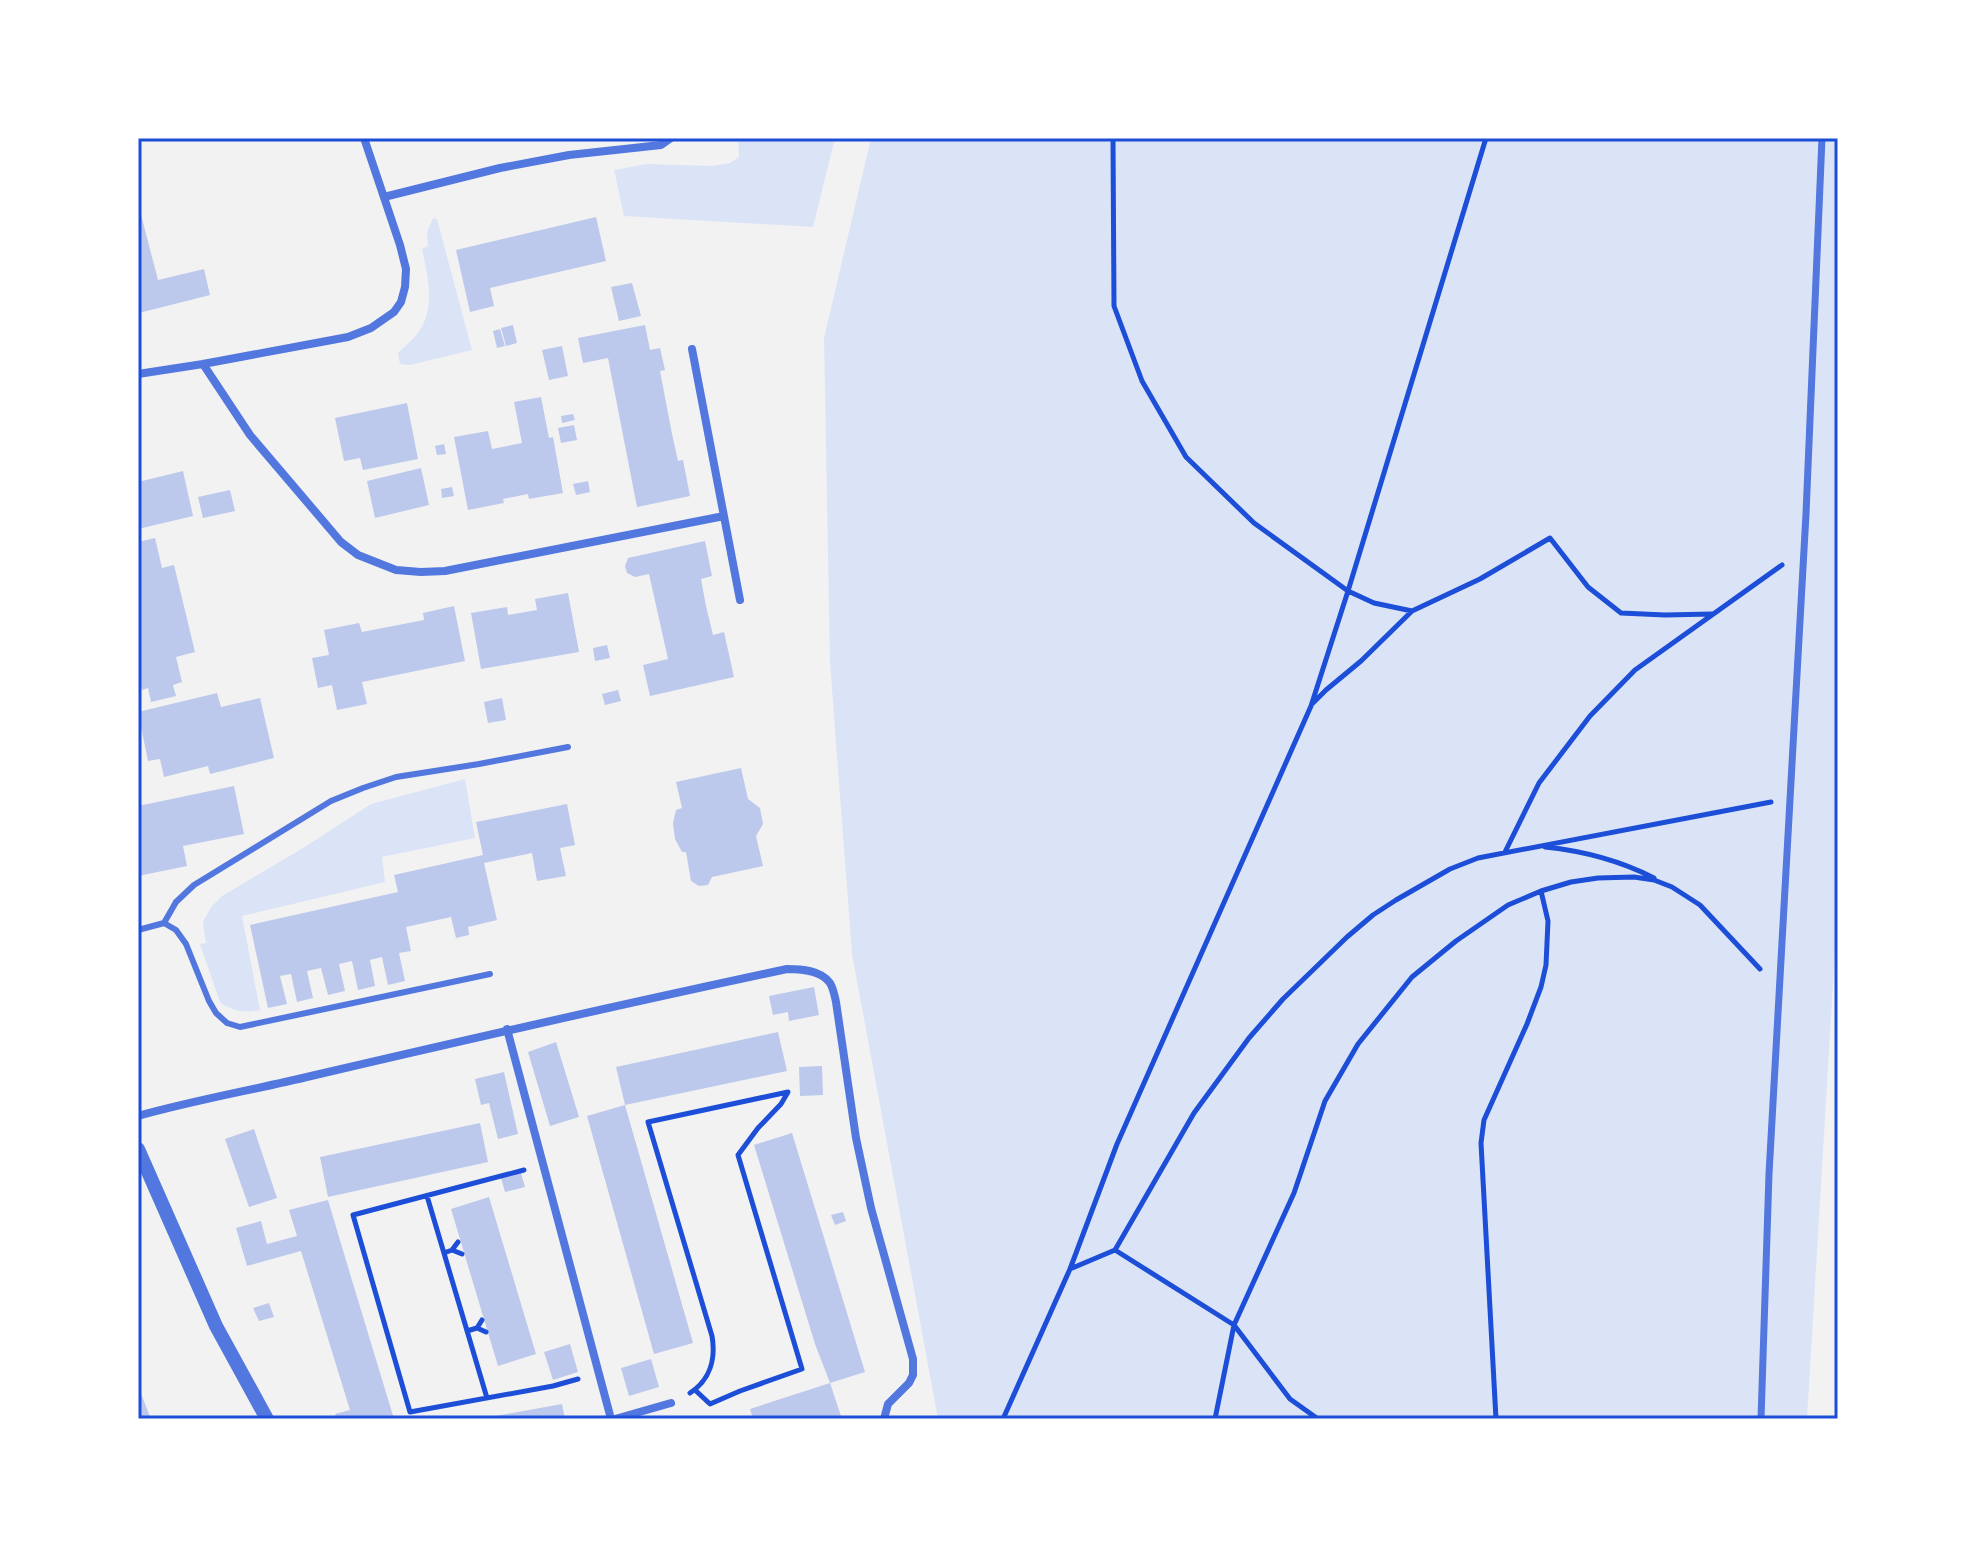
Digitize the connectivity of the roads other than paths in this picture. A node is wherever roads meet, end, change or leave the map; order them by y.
1 (364, 138) edge
2 (671, 138) edge
3 (1822, 138) edge
4 (384, 197) junction
5 (692, 349) dead end
6 (203, 364) junction
7 (138, 374) edge
8 (724, 516) junction
9 (740, 600) dead end
10 (568, 747) dead end
11 (164, 923) junction
12 (138, 930) edge
13 (490, 974) dead end
14 (507, 1029) junction
15 (138, 1116) edge
16 (138, 1149) edge
17 (671, 1403) road end
18 (267, 1419) edge
19 (613, 1419) edge
20 (884, 1419) edge
21 (1761, 1419) edge

1 - 4 street
2 - 4 street
3 - 21 street
4 - 6 street
5 - 8 street
6 - 7 street
6 - 8 street
8 - 9 street
10 - 11 lane
11 - 12 lane
11 - 13 lane
14 - 15 street
14 - 19 street
14 - 20 street
16 - 18 street
17 - 19 street

